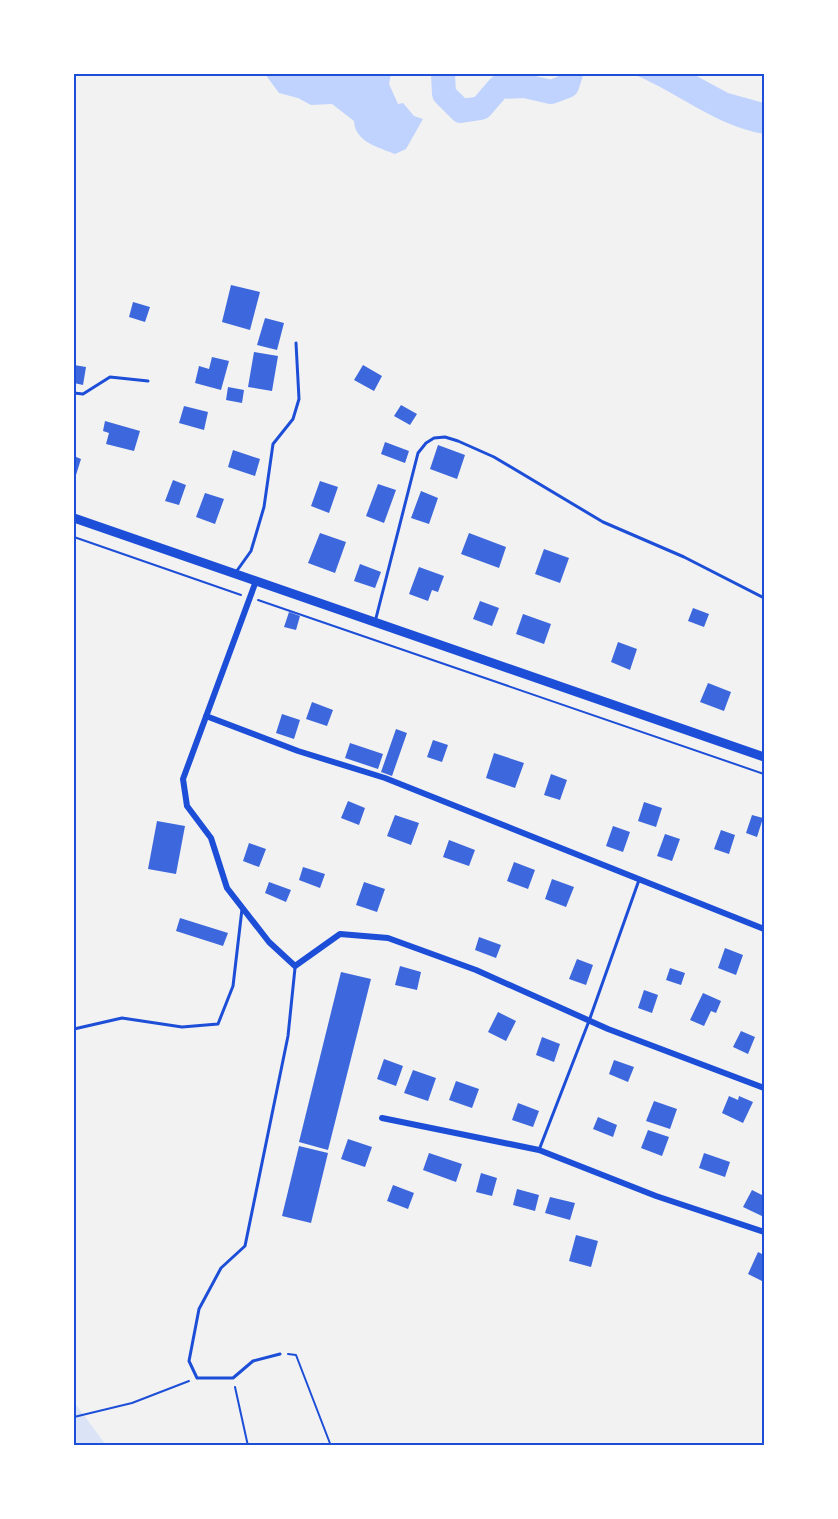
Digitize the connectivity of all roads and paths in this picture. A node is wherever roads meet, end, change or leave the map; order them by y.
1 (296, 344) dead end
2 (148, 381) dead end
3 (74, 393) edge
4 (74, 518) edge
5 (74, 537) edge
6 (235, 574) junction
7 (256, 581) junction
8 (250, 597) junction
9 (765, 598) edge
10 (375, 623) junction
11 (206, 716) junction
12 (765, 757) edge
13 (765, 774) edge
14 (639, 880) junction
15 (242, 907) junction
16 (765, 929) edge
17 (295, 966) junction
18 (590, 1021) junction
19 (74, 1029) edge
20 (765, 1088) edge
21 (382, 1118) dead end
22 (539, 1150) junction
23 (764, 1232) edge
24 (280, 1354) joint
25 (197, 1378) junction
26 (233, 1378) junction
27 (74, 1417) edge
28 (248, 1446) edge
29 (331, 1446) edge

1 - 6 lane
2 - 3 lane
4 - 6 main road
5 - 8 path
6 - 7 main road
7 - 8 street
7 - 10 main road
8 - 11 street
8 - 13 path
9 - 10 lane
10 - 12 main road
11 - 14 street
11 - 15 street
14 - 16 street
14 - 18 lane
15 - 17 street
15 - 19 lane
17 - 18 street
17 - 25 lane
18 - 20 street
18 - 22 lane
21 - 22 street
22 - 23 street
24 - 26 lane
24 - 29 path
25 - 26 lane
25 - 27 path
26 - 28 path

